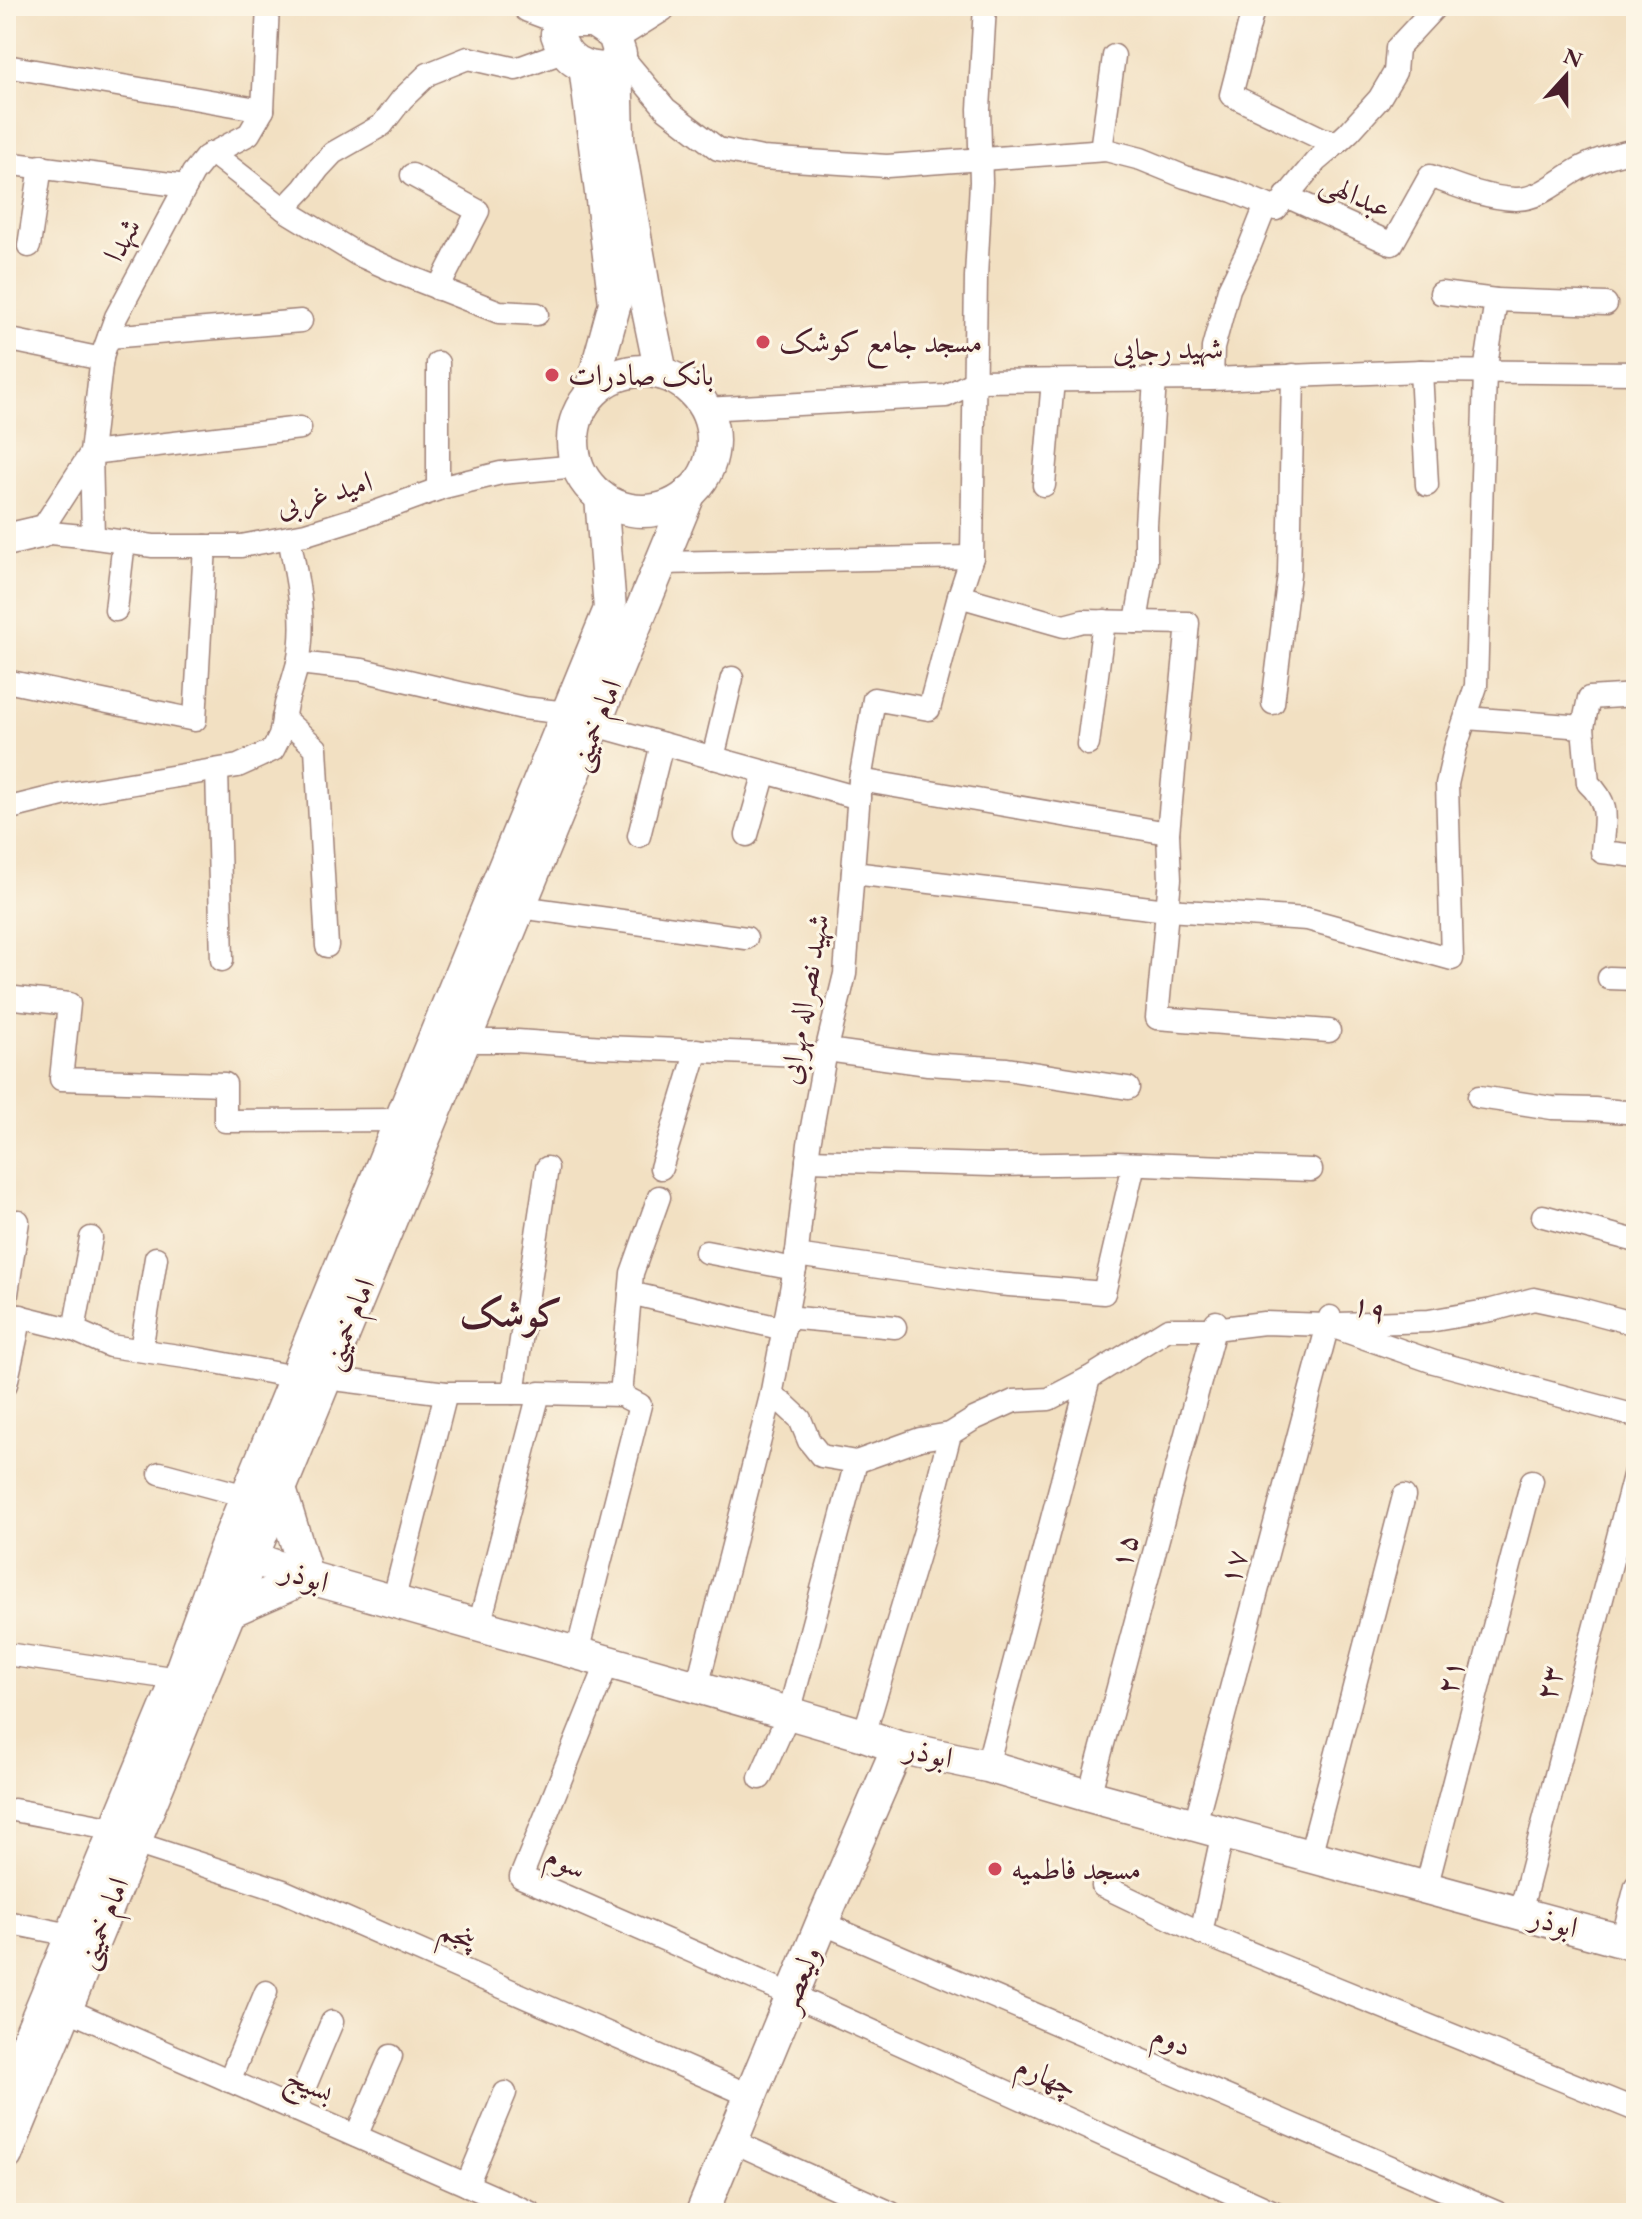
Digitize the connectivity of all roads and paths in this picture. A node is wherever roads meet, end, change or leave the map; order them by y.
1 (268, 6) edge
2 (529, 6) edge
3 (660, 6) edge
4 (985, 6) edge
5 (1254, 6) edge
6 (1436, 6) edge
7 (594, 48) junction
8 (1114, 56) dead end
9 (6, 66) edge
10 (263, 110) junction
11 (1331, 142) junction
12 (1101, 150) junction
13 (1636, 150) edge
14 (212, 153) junction
15 (980, 159) junction
16 (6, 163) edge
17 (41, 166) junction
18 (412, 175) dead end
19 (186, 186) junction
20 (1276, 200) junction
21 (284, 209) junction
22 (29, 246) dead end
23 (438, 289) junction
24 (1441, 293) dead end
25 (1496, 300) junction
26 (1606, 304) dead end
27 (537, 314) dead end
28 (301, 321) dead end
29 (109, 337) junction
30 (6, 339) edge
31 (102, 359) junction
32 (438, 363) dead end
33 (1421, 371) junction
34 (1485, 372) junction
35 (661, 373) junction
36 (1636, 373) edge
37 (1293, 375) junction
38 (1155, 379) junction
39 (1212, 379) junction
40 (1053, 380) junction
41 (976, 381) junction
42 (590, 394) junction
43 (705, 409) junction
44 (300, 428) dead end
45 (91, 453) junction
46 (578, 466) junction
47 (1044, 485) dead end
48 (1427, 485) dead end
49 (438, 489) junction
50 (690, 492) junction
51 (601, 497) junction
52 (40, 532) junction
53 (87, 536) junction
54 (289, 537) junction
55 (124, 541) junction
56 (7, 542) edge
57 (205, 546) junction
58 (972, 557) junction
59 (662, 563) junction
60 (959, 596) junction
61 (116, 610) dead end
62 (1104, 621) junction
63 (1136, 622) junction
64 (298, 663) junction
65 (732, 678) dead end
66 (6, 681) edge
67 (1636, 695) edge
68 (1273, 703) dead end
69 (283, 718) junction
70 (1466, 718) junction
71 (581, 719) junction
72 (1583, 727) junction
73 (662, 744) junction
74 (1088, 744) dead end
75 (713, 758) junction
76 (217, 770) junction
77 (765, 772) junction
78 (860, 789) junction
79 (6, 809) edge
80 (1168, 833) junction
81 (747, 835) dead end
82 (639, 836) dead end
83 (1636, 856) edge
84 (853, 873) junction
85 (520, 907) junction
86 (1167, 910) junction
87 (746, 938) dead end
88 (327, 946) dead end
89 (222, 960) dead end
90 (1609, 978) dead end
91 (1636, 979) edge
92 (6, 997) edge
93 (1329, 1031) dead end
94 (465, 1041) junction
95 (697, 1050) junction
96 (826, 1053) junction
97 (1128, 1088) dead end
98 (1479, 1097) dead end
99 (1636, 1113) edge
100 (400, 1120) junction
101 (807, 1160) junction
102 (1134, 1164) junction
103 (547, 1168) dead end
104 (661, 1168) dead end
105 (1311, 1170) dead end
106 (659, 1197) dead end
107 (1543, 1216) dead end
108 (18, 1221) dead end
109 (91, 1238) dead end
110 (1636, 1241) edge
111 (706, 1252) dead end
112 (156, 1258) dead end
113 (795, 1262) junction
114 (630, 1293) junction
115 (11, 1310) edge
116 (1329, 1321) junction
117 (785, 1323) junction
118 (1636, 1324) edge
119 (1215, 1325) junction
120 (895, 1327) dead end
121 (74, 1330) junction
122 (141, 1350) junction
123 (310, 1378) junction
124 (1089, 1378) junction
125 (6, 1384) edge
126 (446, 1393) junction
127 (513, 1393) junction
128 (539, 1393) junction
129 (771, 1396) junction
130 (631, 1400) junction
131 (1636, 1416) edge
132 (950, 1434) junction
133 (856, 1462) junction
134 (1636, 1468) edge
135 (160, 1473) dead end
136 (1532, 1481) dead end
137 (280, 1489) junction
138 (246, 1496) junction
139 (1404, 1496) dead end
140 (238, 1554) junction
141 (307, 1577) junction
142 (393, 1602) junction
143 (230, 1611) junction
144 (479, 1626) junction
145 (577, 1653) junction
146 (6, 1654) edge
147 (608, 1662) junction
148 (178, 1679) junction
149 (697, 1687) junction
150 (789, 1713) junction
151 (864, 1735) junction
152 (898, 1747) junction
153 (987, 1766) junction
154 (760, 1778) dead end
155 (885, 1780) junction
156 (1089, 1796) junction
157 (14, 1810) dead end
158 (1209, 1828) junction
159 (125, 1836) junction
160 (1310, 1856) junction
161 (1103, 1886) dead end
162 (1636, 1886) edge
163 (1426, 1888) junction
164 (1520, 1913) junction
165 (6, 1922) edge
166 (822, 1923) junction
167 (1201, 1933) junction
168 (71, 1935) junction
169 (1629, 1943) edge
170 (266, 1992) dead end
171 (792, 1995) junction
172 (66, 2009) junction
173 (332, 2022) dead end
174 (391, 2056) dead end
175 (229, 2081) junction
176 (6, 2093) edge
177 (505, 2093) dead end
178 (751, 2096) junction
179 (295, 2110) junction
180 (1636, 2110) edge
181 (356, 2136) junction
182 (732, 2141) junction
183 (6, 2155) edge
184 (467, 2185) junction
185 (531, 2213) edge
186 (702, 2213) edge
187 (891, 2213) edge
188 (1276, 2213) edge
189 (1498, 2213) edge

1 - 10 street
2 - 7 main road
3 - 7 main road
4 - 15 street, شهید نصراله مهرابی
5 - 11 street
6 - 11 street
7 - 15 street
7 - 21 street
7 - 35 main road
7 - 42 main road
8 - 12 street
9 - 10 street
10 - 14 street, شهدا
11 - 20 street
12 - 15 street
12 - 20 street
13 - 20 street, عبدالهی
14 - 19 street, شهدا
14 - 21 street
15 - 41 street, شهید نصراله مهرابی
16 - 17 street
17 - 19 street
17 - 22 street
18 - 23 street
19 - 29 street, شهدا
20 - 39 street
21 - 23 street
23 - 27 street
24 - 25 street
25 - 26 street
25 - 34 street
28 - 29 street
29 - 31 street, شهدا
30 - 31 street
31 - 45 street, شهدا
32 - 49 street
33 - 34 street, شهید رجایی
33 - 37 street, شهید رجایی
33 - 48 street
34 - 36 street, شهید رجایی
34 - 70 street
35 - 42 main road
35 - 43 main road
37 - 39 street, شهید رجایی
37 - 68 street
38 - 39 street, شهید رجایی
38 - 40 street, شهید رجایی
38 - 63 street
40 - 41 street, شهید رجایی
40 - 47 street
41 - 43 street, شهید رجایی
41 - 58 street, شهید نصراله مهرابی
42 - 46 main road
43 - 50 main road
44 - 45 street
45 - 52 street
45 - 53 street, شهدا
46 - 49 street, امید غربی
46 - 51 main road
49 - 54 street, امید غربی
50 - 51 main road
50 - 59 main road, امام خمینی
51 - 71 main road, امام خمینی
52 - 53 street, امید غربی
52 - 56 main road
53 - 55 street, امید غربی
54 - 57 street, امید غربی
54 - 64 street
55 - 57 street, امید غربی
55 - 61 street
57 - 66 street
58 - 59 street
58 - 60 street, شهید نصراله مهرابی
59 - 71 main road, امام خمینی
60 - 62 street
60 - 78 street, شهید نصراله مهرابی
62 - 63 street
62 - 74 street
63 - 80 street
64 - 69 street
64 - 71 street
65 - 75 street
67 - 72 street
69 - 76 street
69 - 88 street
70 - 72 street
70 - 86 street
71 - 73 street
71 - 85 main road, امام خمینی
71 - 100 main road, امام خمینی
72 - 83 street
73 - 75 street
73 - 82 street
75 - 77 street
76 - 79 street
76 - 89 street
77 - 78 street
77 - 81 street
78 - 80 street
78 - 84 street, شهید نصراله مهرابی
80 - 86 street
84 - 86 street
84 - 96 street, شهید نصراله مهرابی
85 - 87 street
85 - 94 main road, امام خمینی
86 - 93 street
90 - 91 street
92 - 100 street
94 - 95 street
94 - 123 main road, امام خمینی
95 - 96 street
95 - 104 street
96 - 97 street
96 - 101 street, شهید نصراله مهرابی
98 - 99 street
100 - 123 main road, امام خمینی
101 - 102 street
101 - 113 street, شهید نصراله مهرابی
102 - 105 street
102 - 113 street
103 - 127 street
106 - 114 street
107 - 110 street
108 - 115 street
109 - 121 street
111 - 113 street
112 - 122 street
113 - 117 street, شهید نصراله مهرابی
114 - 117 street
114 - 130 street
115 - 121 street
115 - 125 street
116 - 118 street
116 - 119 street, ۱۹
116 - 131 street, ۱۹
116 - 158 street, ۱۷
117 - 120 street
117 - 129 street, شهید نصراله مهرابی
119 - 124 street, ۱۹
119 - 156 street, ۱۵
121 - 122 street
122 - 123 street
123 - 126 street
123 - 137 main road, امام خمینی
123 - 138 main road, امام خمینی
124 - 132 street, ۱۹
124 - 153 street
126 - 127 street
126 - 142 street
127 - 128 street
128 - 130 street
128 - 144 street
129 - 133 street
129 - 149 street, شهید نصراله مهرابی
130 - 145 street
132 - 133 street, ۱۹
132 - 151 street
133 - 150 street
134 - 164 street, ۲۳
135 - 138 street
136 - 163 street, ۲۱
137 - 140 main road, امام خمینی
137 - 141 main road
138 - 140 main road, امام خمینی
139 - 160 street
140 - 141 main road, ابوذر
140 - 143 main road, امام خمینی
140 - 148 main road, امام خمینی
141 - 142 main road, ابوذر
141 - 143 main road
142 - 144 main road, ابوذر
143 - 159 main road, امام خمینی
144 - 145 main road, ابوذر
145 - 147 main road, ابوذر
146 - 148 street
147 - 149 main road, ابوذر
147 - 171 street, سوم
148 - 159 main road, امام خمینی
149 - 150 main road, ابوذر
150 - 151 main road, ابوذر
150 - 154 street
151 - 152 main road, ابوذر
151 - 155 main road
152 - 153 main road, ابوذر
152 - 155 main road, ولیعصر
153 - 156 main road, ابوذر
155 - 166 main road, ولیعصر
156 - 158 main road, ابوذر
157 - 159 street, پنجم
158 - 160 main road, ابوذر
158 - 167 street, ۱۷
159 - 168 main road, امام خمینی
159 - 172 main road, امام خمینی
159 - 178 street, پنجم
160 - 163 main road, ابوذر
161 - 167 street
162 - 169 street
163 - 164 main road, ابوذر
164 - 169 main road, ابوذر
165 - 168 street
166 - 171 main road, ولیعصر
166 - 189 street, دوم
167 - 180 street
168 - 176 main road, امام خمینی
170 - 175 street
171 - 178 main road, ولیعصر
171 - 188 street, چهارم
172 - 175 street, بسیج
172 - 183 main road, امام خمینی
173 - 179 street
174 - 181 street
175 - 179 street, بسیج
177 - 184 street
178 - 182 main road, ولیعصر
179 - 181 street, بسیج
181 - 184 street, بسیج
182 - 186 main road, ولیعصر
182 - 187 street
184 - 185 street, بسیج

